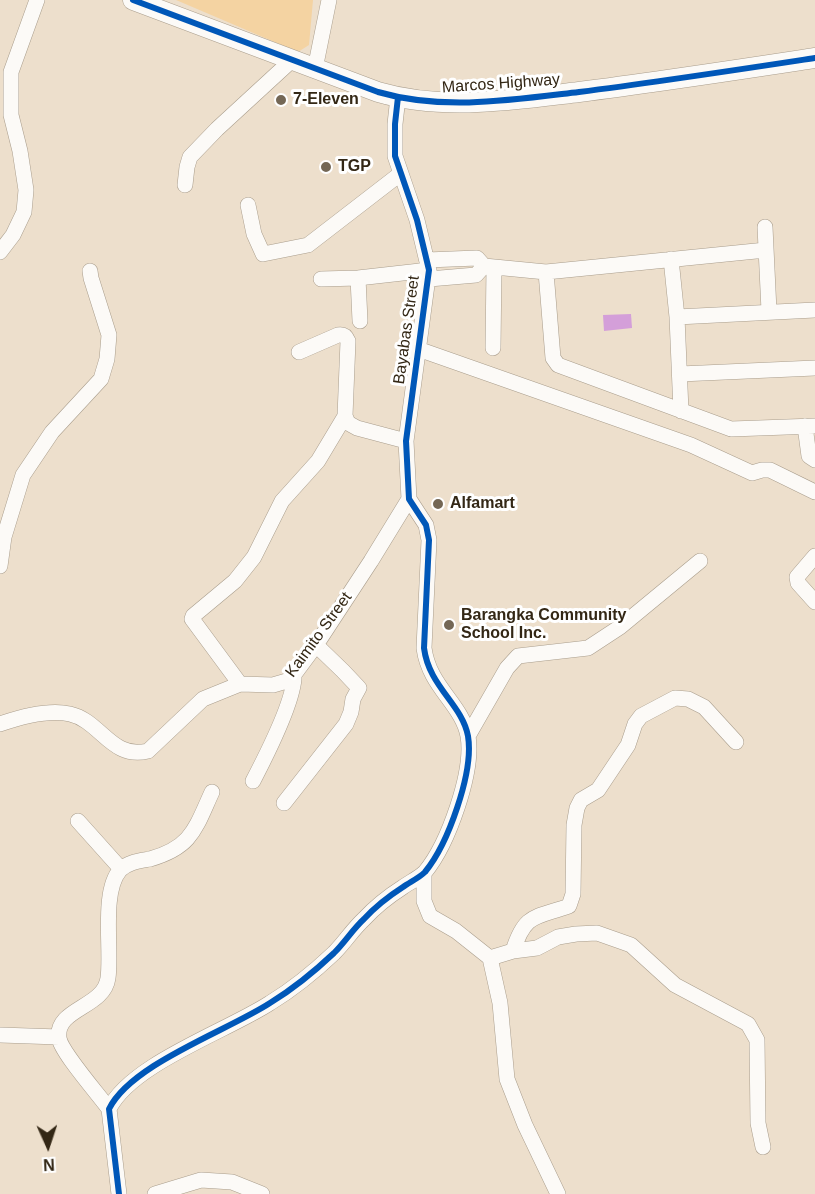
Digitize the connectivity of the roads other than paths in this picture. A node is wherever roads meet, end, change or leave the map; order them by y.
1 (37, 0) edge
2 (133, 0) edge
3 (329, 0) edge
4 (815, 57) edge
5 (292, 60) junction
6 (315, 69) junction
7 (398, 97) junction
8 (400, 174) junction
9 (185, 185) dead end
10 (248, 205) dead end
11 (765, 227) dead end
12 (766, 250) junction
13 (0, 252) edge
14 (671, 259) junction
15 (489, 266) junction
16 (428, 270) junction
17 (90, 271) dead end
18 (546, 272) junction
19 (358, 278) junction
20 (321, 279) dead end
21 (815, 310) edge
22 (769, 311) junction
23 (677, 317) junction
24 (360, 321) dead end
25 (493, 348) dead end
26 (417, 349) junction
27 (299, 352) dead end
28 (815, 368) edge
29 (680, 374) junction
30 (681, 411) junction
31 (345, 416) junction
32 (810, 426) edge
33 (406, 441) junction
34 (815, 460) edge
35 (815, 492) edge
36 (409, 499) junction
37 (815, 556) edge
38 (700, 561) dead end
39 (0, 566) edge
40 (815, 602) edge
41 (316, 645) junction
42 (294, 674) junction
43 (240, 684) junction
44 (0, 724) edge
45 (468, 736) junction
46 (736, 742) dead end
47 (253, 781) dead end
48 (212, 792) dead end
49 (284, 803) dead end
50 (78, 821) dead end
51 (121, 869) junction
52 (424, 873) junction
53 (513, 951) junction
54 (490, 958) junction
55 (0, 1035) edge
56 (59, 1037) junction
57 (109, 1109) junction
58 (763, 1147) dead end
59 (119, 1194) edge
60 (155, 1194) edge
61 (262, 1194) edge
62 (558, 1194) edge

1 - 13 street
2 - 5 main road, Marcos Highway
3 - 6 street
4 - 7 main road, Marcos Highway
5 - 6 main road, Marcos Highway
5 - 9 street
6 - 7 main road, Marcos Highway
7 - 8 street, Bayabas Street
8 - 10 street
8 - 16 street, Bayabas Street
11 - 12 street
12 - 14 street
12 - 22 street
14 - 18 street
14 - 23 street
15 - 16 street
15 - 18 street
15 - 25 street
16 - 19 street
16 - 26 street, Bayabas Street
17 - 39 street
18 - 30 street
19 - 20 street
19 - 24 street
21 - 22 street
22 - 23 street
23 - 29 street
26 - 33 street, Bayabas Street
26 - 35 street
27 - 31 street
28 - 29 street
29 - 30 street
30 - 32 street
31 - 33 street
31 - 43 street
32 - 34 street
33 - 36 street, Bayabas Street
36 - 41 street, Kaimito Street
36 - 45 street
37 - 40 street
38 - 45 street
41 - 42 street, Kaimito Street
41 - 49 street
42 - 43 street, Kaimito Street
42 - 47 street
43 - 44 street, Kaimito Street
45 - 52 street
46 - 53 street
48 - 51 street
50 - 51 street
51 - 56 street
52 - 54 street
52 - 57 street
53 - 54 street
53 - 58 street
54 - 62 street
55 - 56 street
56 - 57 street
57 - 59 street
60 - 61 street

